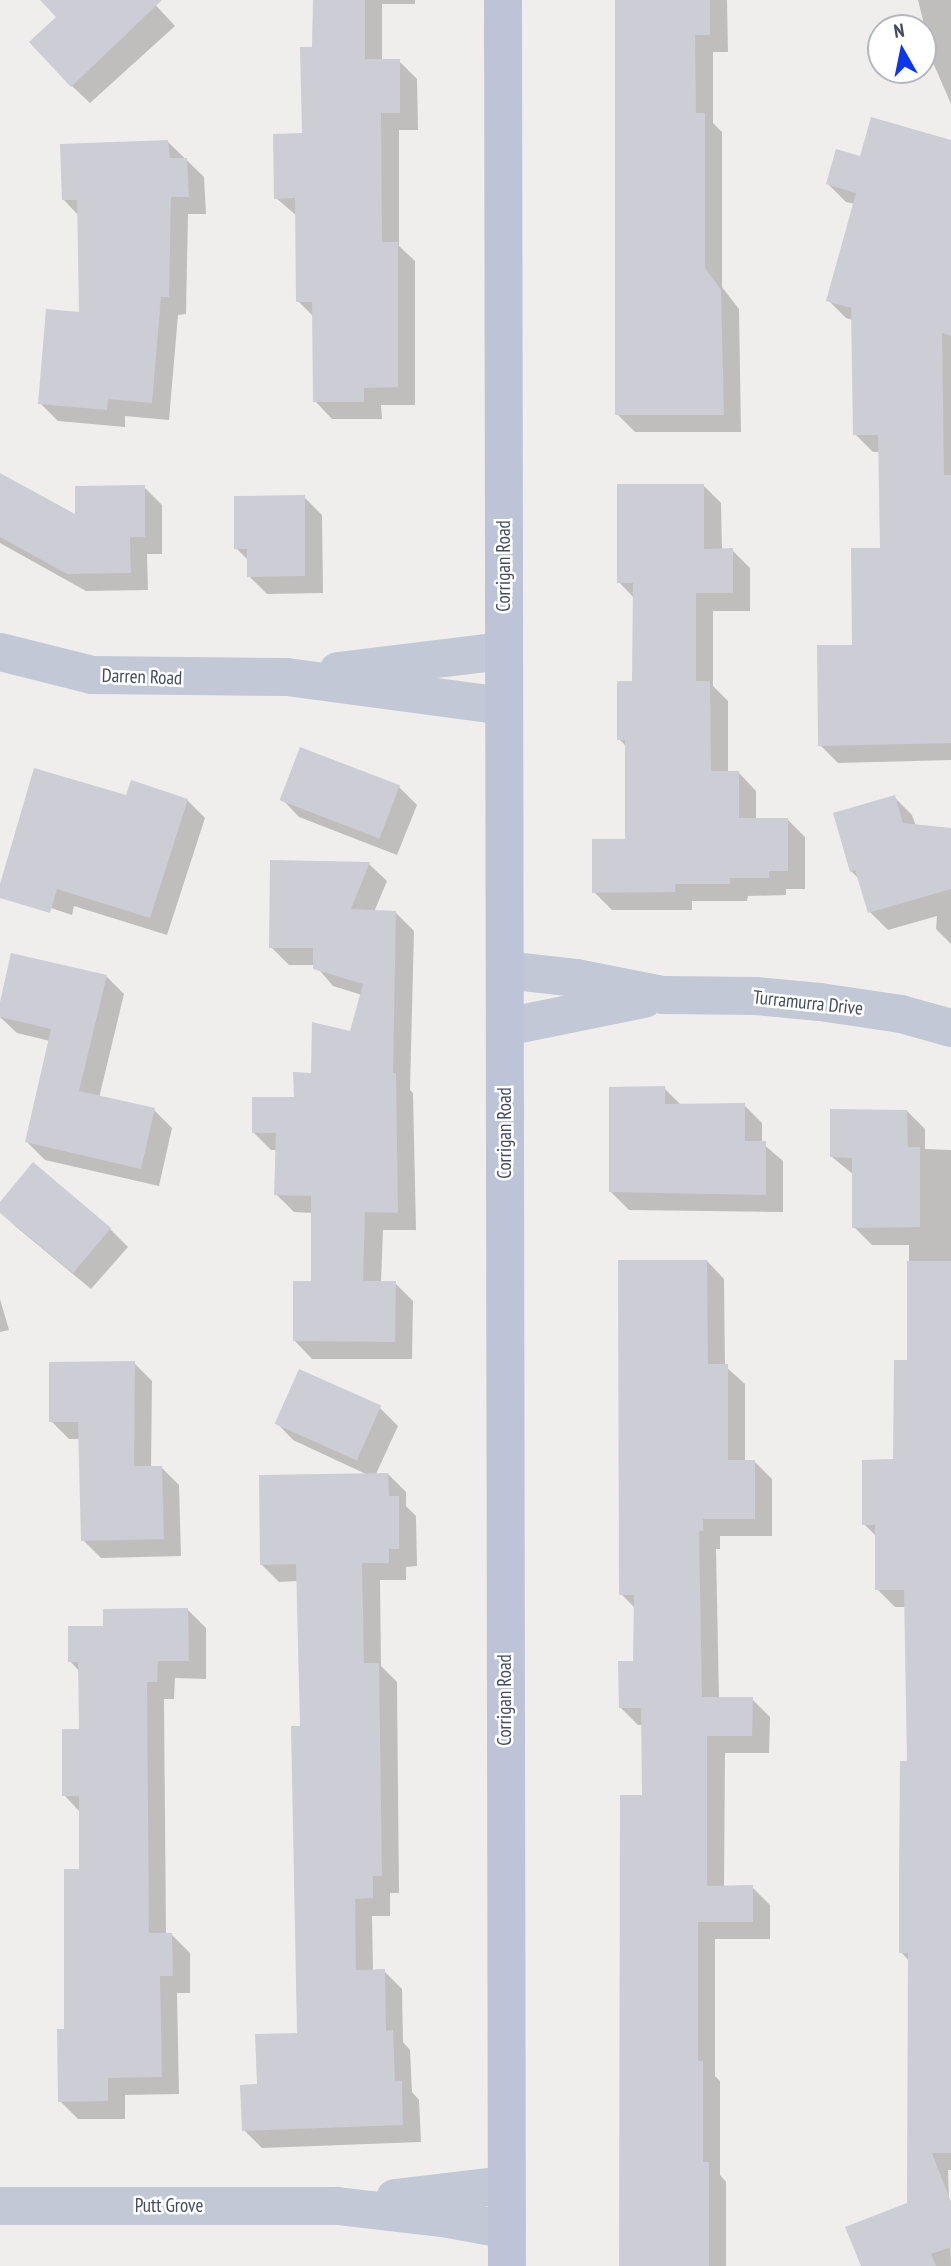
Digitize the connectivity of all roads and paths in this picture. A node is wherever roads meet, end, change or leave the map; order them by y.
1 (503, 0) edge
2 (504, 651) junction
3 (0, 652) edge
4 (287, 677) junction
5 (504, 706) junction
6 (505, 970) junction
7 (663, 995) junction
8 (505, 1027) junction
9 (951, 1028) edge
10 (506, 2185) junction
11 (0, 2206) edge
12 (337, 2206) junction
13 (507, 2248) edge

1 - 2 main road, Corrigan Road
2 - 4 street, Darren Road
2 - 5 main road, Corrigan Road
3 - 4 street, Darren Road
4 - 5 street, Darren Road
5 - 6 main road, Corrigan Road
6 - 7 street, Turramurra Drive
6 - 8 main road, Corrigan Road
7 - 8 street, Turramurra Drive
7 - 9 street, Turramurra Drive
8 - 10 main road, Corrigan Road
10 - 12 street, Putt Grove
10 - 13 main road, Corrigan Road
11 - 12 street, Putt Grove
12 - 13 street, Putt Grove

